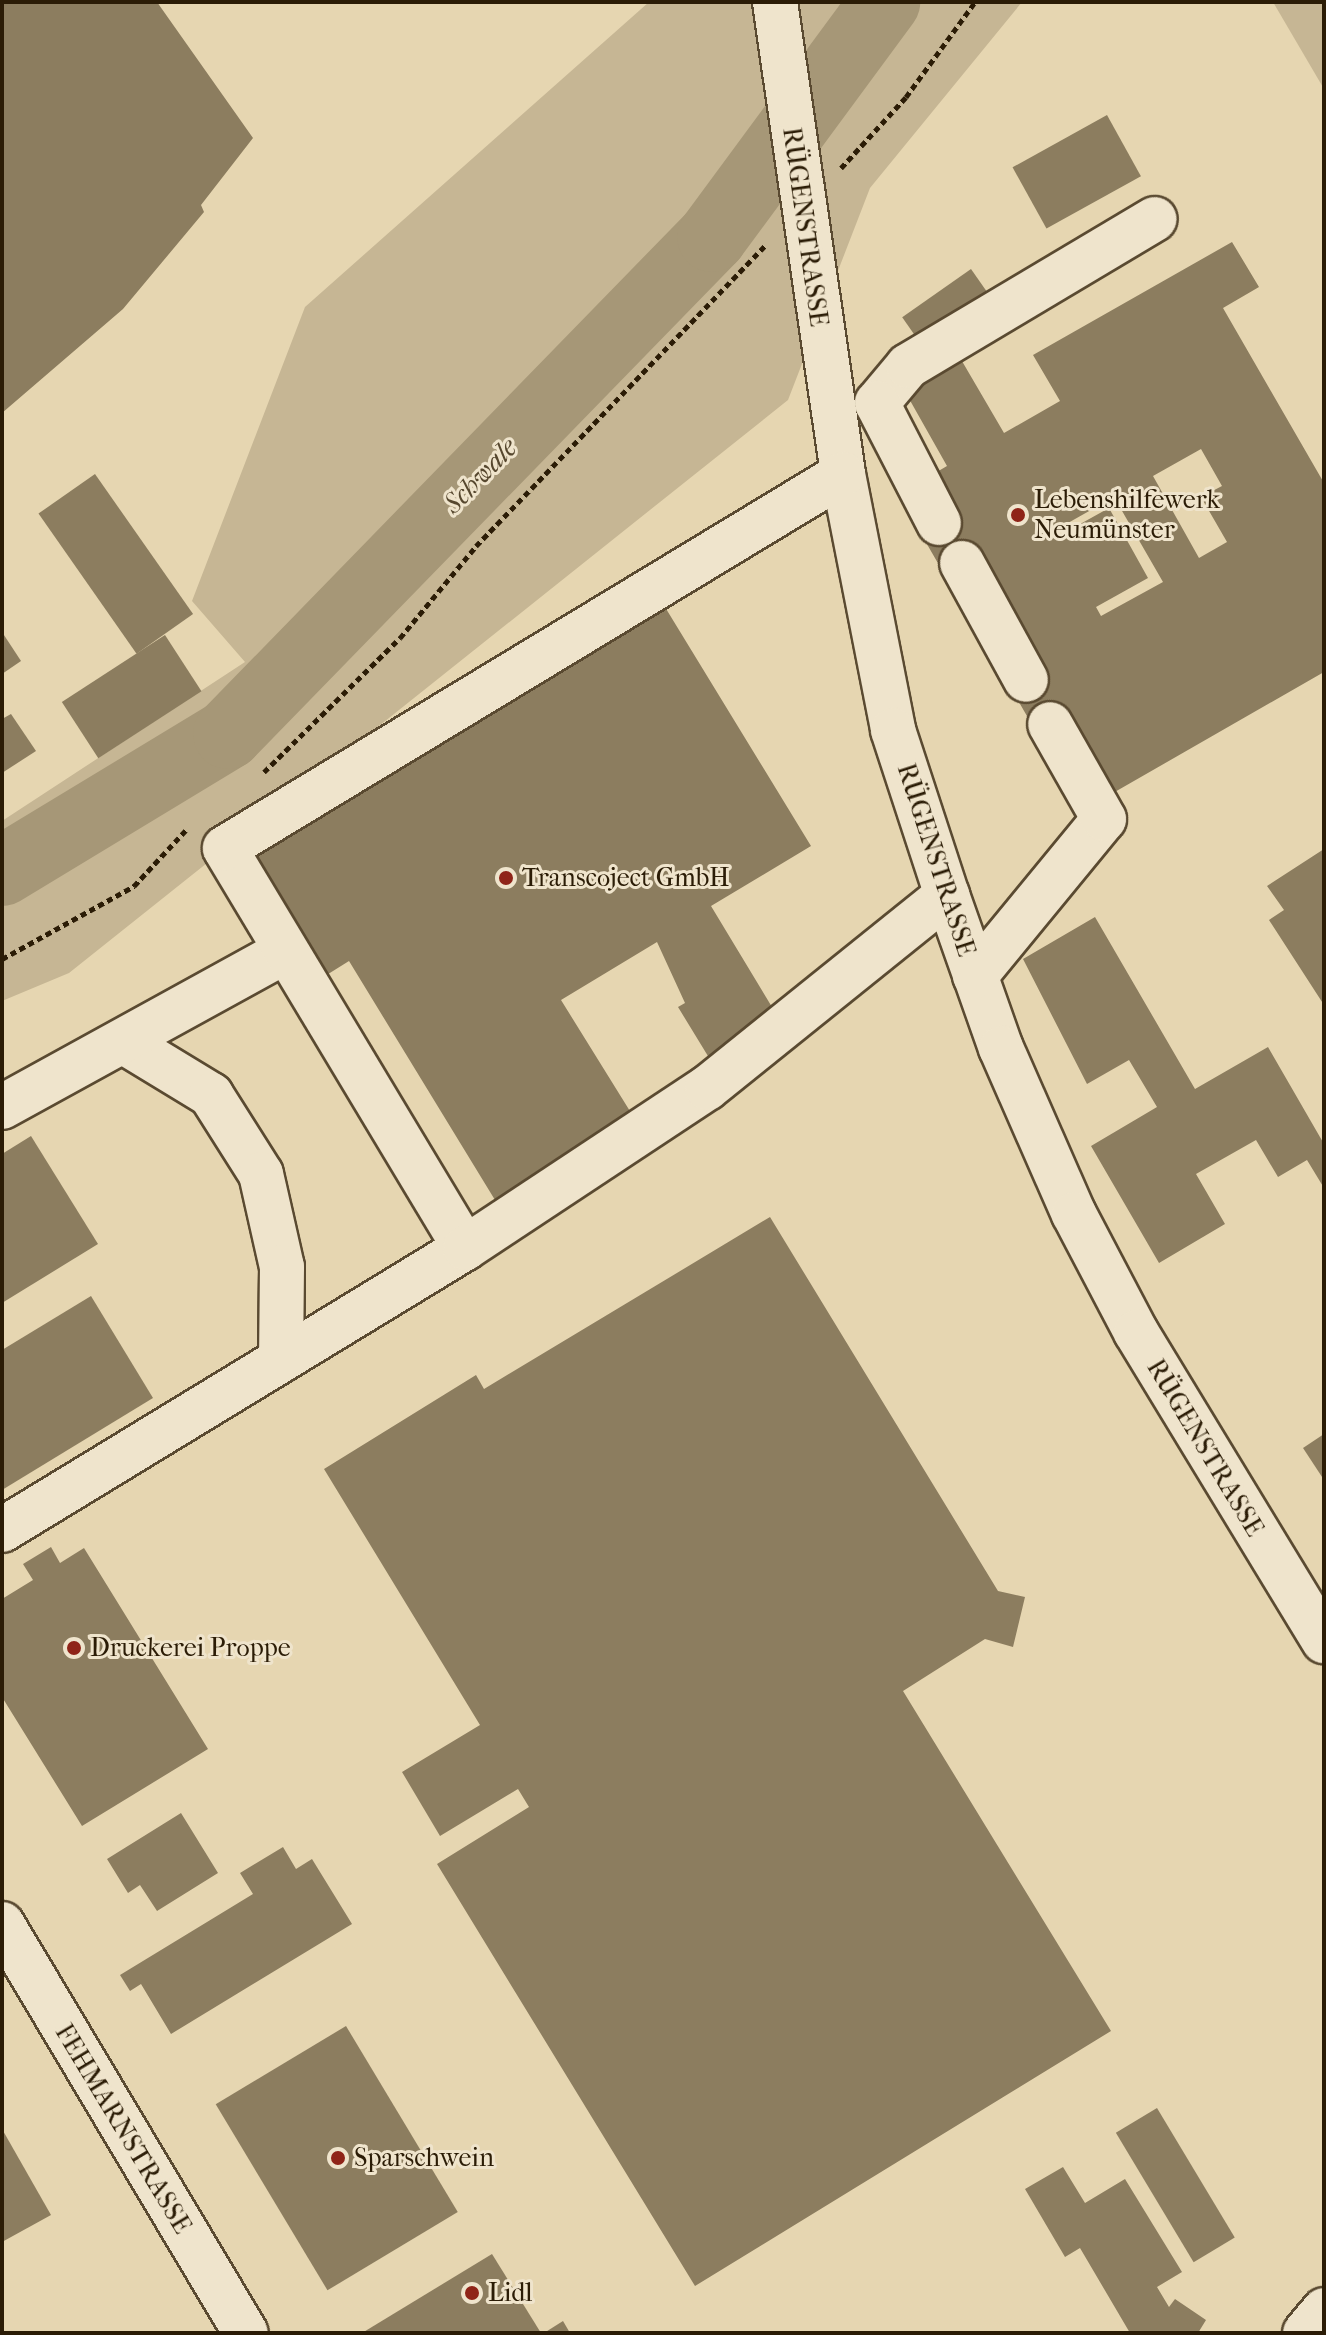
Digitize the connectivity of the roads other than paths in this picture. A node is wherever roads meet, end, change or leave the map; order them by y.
1 (775, 2) edge
2 (1155, 219) dead end
3 (831, 396) junction
4 (877, 403) junction
5 (843, 474) junction
6 (939, 523) dead end
7 (962, 563) dead end
8 (1026, 680) dead end
9 (1050, 724) dead end
10 (947, 895) junction
11 (284, 952) junction
12 (975, 976) junction
13 (124, 1042) junction
14 (2, 1107) edge
15 (465, 1248) junction
16 (281, 1360) junction
17 (2, 1530) edge
18 (1324, 1641) edge
19 (2, 1924) edge
20 (1324, 2310) edge
21 (246, 2333) edge
22 (1305, 2333) edge

1 - 3 street, RÜGENSTRASSE
2 - 4 street
3 - 4 street
3 - 5 street, RÜGENSTRASSE
4 - 6 street
5 - 10 street, RÜGENSTRASSE
5 - 11 street
7 - 8 street
9 - 12 street
10 - 12 street, RÜGENSTRASSE
10 - 15 street
11 - 13 street
11 - 15 street
12 - 18 street, RÜGENSTRASSE
13 - 14 street
13 - 16 street
15 - 16 street
16 - 17 street
19 - 21 street, FEHMARNSTRASSE
20 - 22 street

